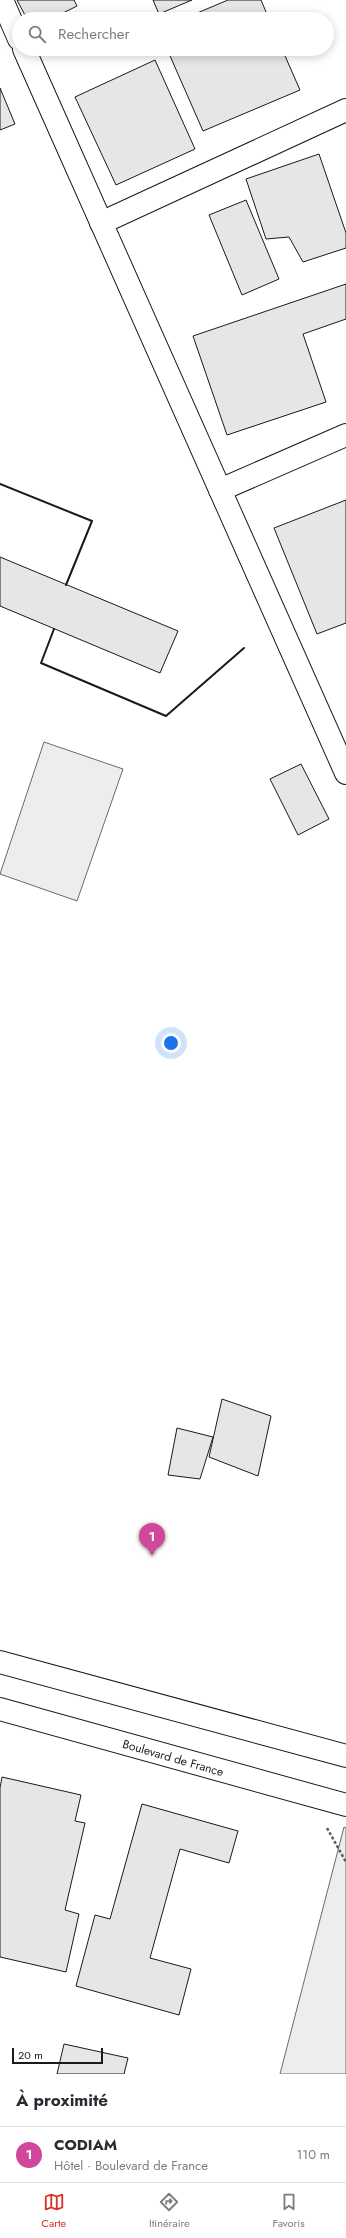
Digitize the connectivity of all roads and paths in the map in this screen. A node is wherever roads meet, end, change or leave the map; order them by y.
1 (2, 0) edge
2 (12, 22) edge
3 (27, 56) edge
4 (346, 110) edge
5 (101, 223) junction
6 (346, 435) edge
7 (220, 490) junction
8 (346, 773) edge
9 (0, 1662) edge
10 (0, 1710) edge
11 (346, 1756) edge
12 (346, 1805) edge

1 - 2 street
3 - 5 street
4 - 5 street
5 - 7 street
6 - 7 street
7 - 8 street
9 - 11 street
10 - 12 street, Boulevard de France

